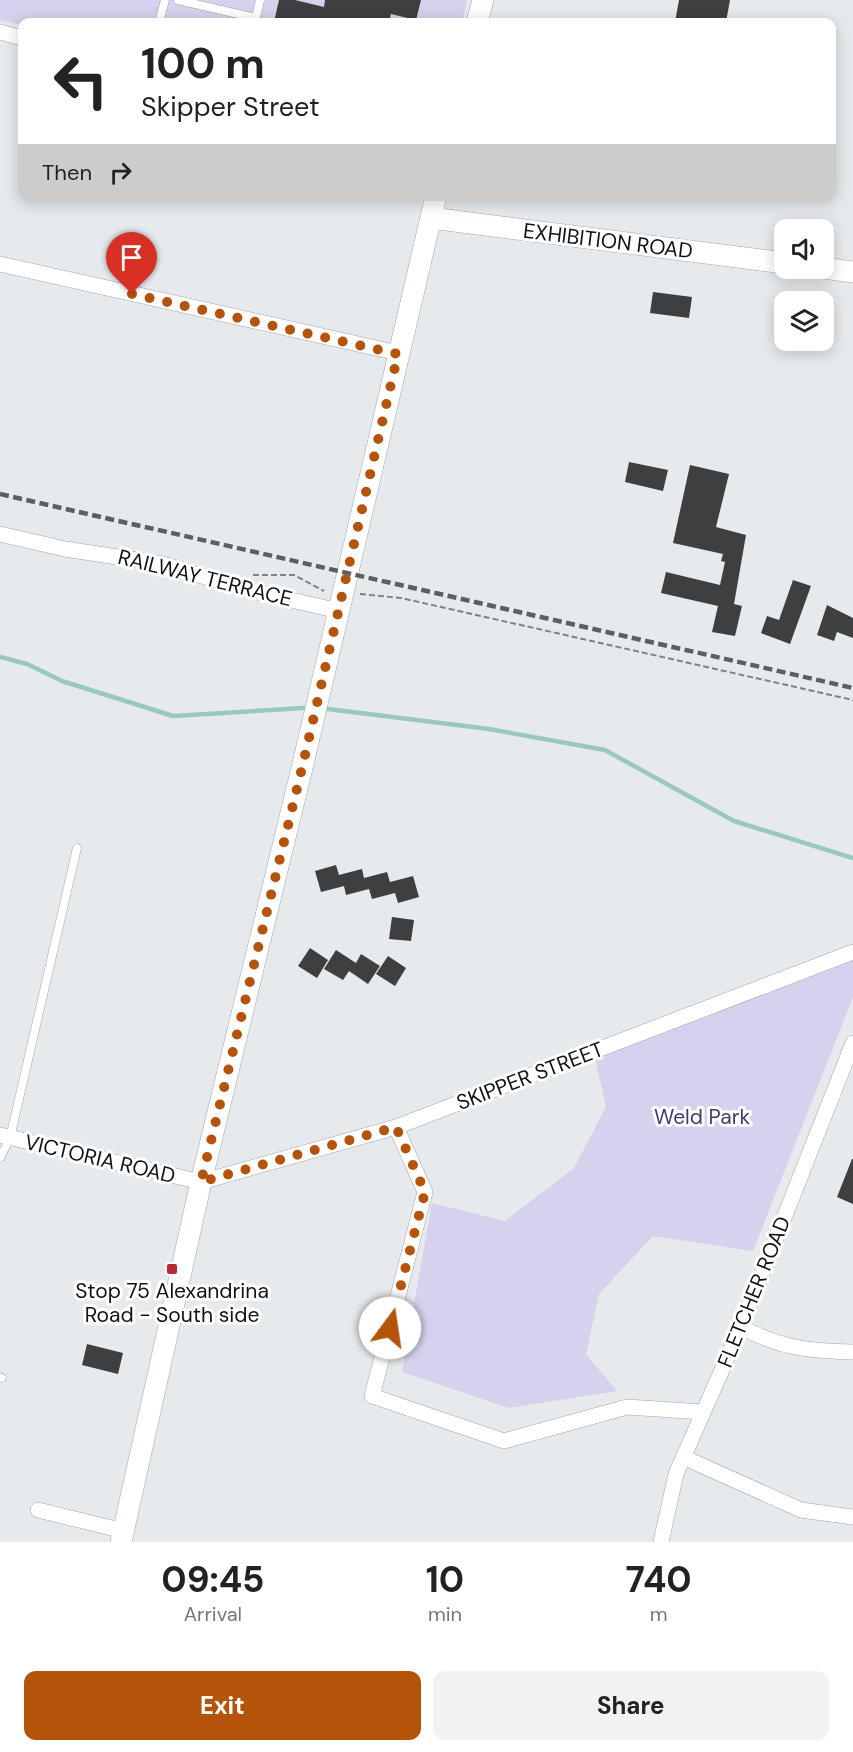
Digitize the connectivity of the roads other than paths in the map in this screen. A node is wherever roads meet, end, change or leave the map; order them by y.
1 (165, 0) edge
2 (178, 0) edge
3 (260, 0) edge
4 (483, 0) edge
5 (160, 18) edge
6 (247, 18) edge
7 (256, 18) edge
8 (478, 18) edge
9 (0, 32) edge
10 (18, 37) edge
11 (435, 201) edge
12 (431, 218) junction
13 (774, 262) edge
14 (0, 264) edge
15 (834, 269) edge
16 (853, 272) edge
17 (398, 354) junction
18 (0, 534) edge
19 (341, 602) junction
20 (77, 848) dead end
21 (853, 952) edge
22 (853, 1043) edge
23 (396, 1127) junction
24 (5, 1136) edge
25 (0, 1158) edge
26 (201, 1182) junction
27 (741, 1327) junction
28 (853, 1352) edge
29 (703, 1412) junction
30 (683, 1457) junction
31 (38, 1510) dead end
32 (853, 1518) edge
33 (123, 1536) edge
34 (661, 1542) edge

1 - 5 lane
2 - 6 lane
3 - 7 lane
4 - 8 main road
9 - 10 street
11 - 12 main road
12 - 13 main road, EXHIBITION ROAD
12 - 17 main road
14 - 17 street
15 - 16 main road
17 - 19 main road
18 - 19 street, RAILWAY TERRACE
19 - 26 main road
20 - 24 lane
21 - 23 street, SKIPPER STREET
22 - 27 street, FLETCHER ROAD
23 - 26 street, SKIPPER STREET
23 - 29 street
24 - 25 lane
24 - 26 street, VICTORIA ROAD
26 - 33 main road
27 - 28 street
27 - 29 street, FLETCHER ROAD
29 - 30 street, FLETCHER ROAD
30 - 32 street
30 - 34 street, FLETCHER ROAD
31 - 33 street

